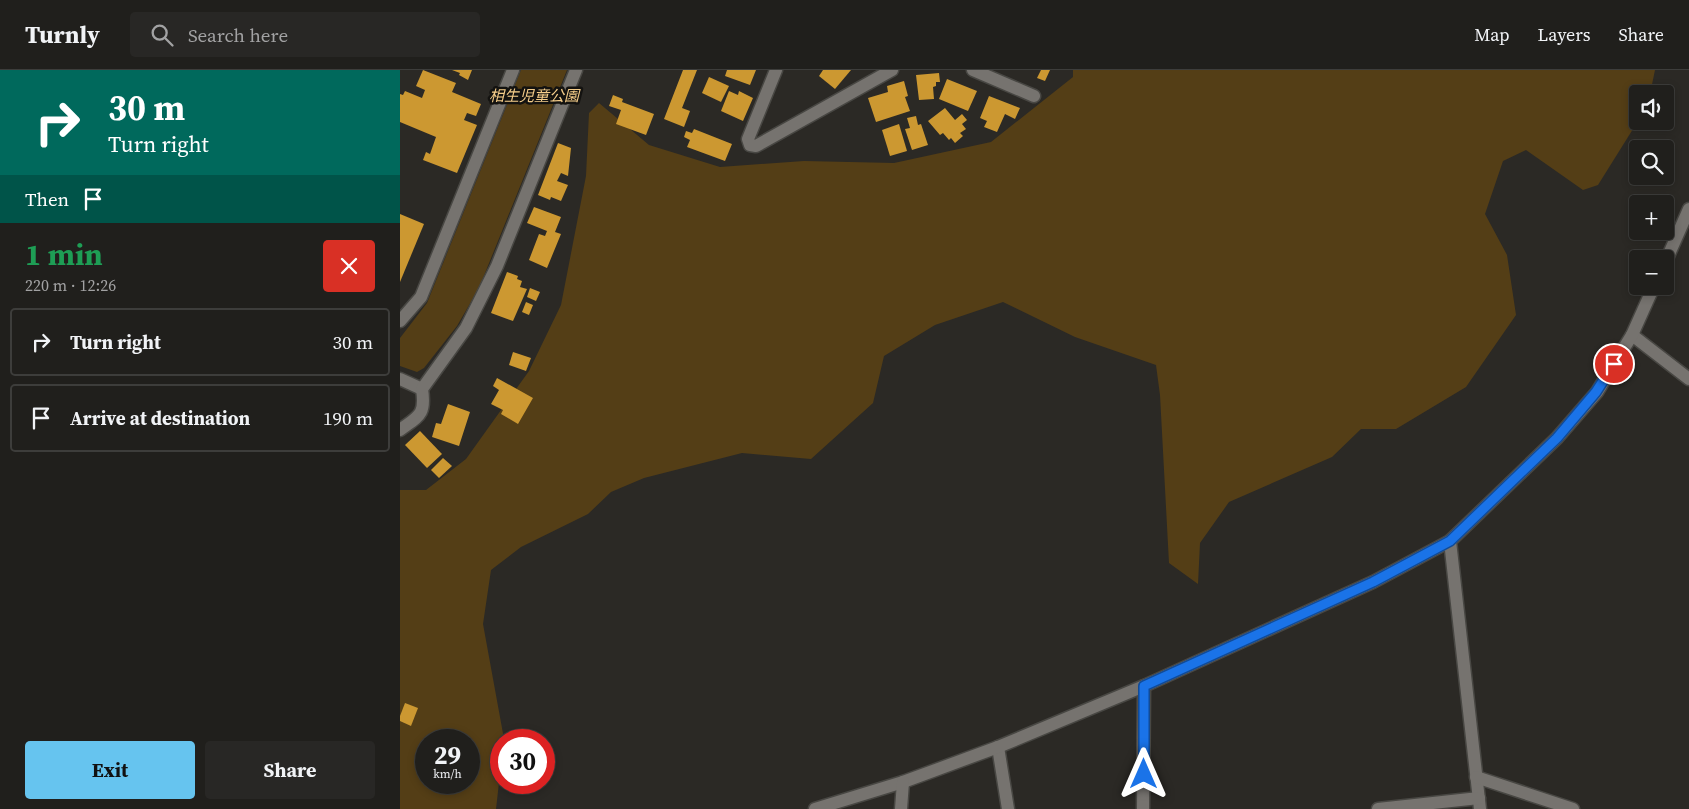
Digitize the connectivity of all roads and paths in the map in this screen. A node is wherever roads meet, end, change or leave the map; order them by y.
1 (513, 70) edge
2 (576, 70) edge
3 (776, 70) edge
4 (892, 70) edge
5 (973, 70) edge
6 (1034, 96) dead end
7 (1689, 209) edge
8 (1671, 250) edge
9 (1650, 295) edge
10 (400, 321) edge
11 (1632, 335) junction
12 (400, 379) edge
13 (1689, 379) edge
14 (422, 389) junction
15 (400, 430) edge
16 (1450, 541) junction
17 (1144, 686) junction
18 (998, 747) junction
19 (1476, 777) junction
20 (903, 782) junction
21 (1480, 803) edge
22 (815, 809) edge
23 (901, 809) edge
24 (1008, 809) edge
25 (1144, 809) edge
26 (1378, 809) edge
27 (1573, 809) edge

1 - 10 street
2 - 14 street
3 - 4 street
5 - 6 street
7 - 8 street
9 - 11 street
11 - 13 street
11 - 16 street
12 - 14 street
14 - 15 street
16 - 17 street
16 - 19 street
17 - 18 street
17 - 25 street
18 - 20 street
18 - 24 street
19 - 21 street
19 - 27 street
20 - 22 street
20 - 23 street
21 - 26 street

